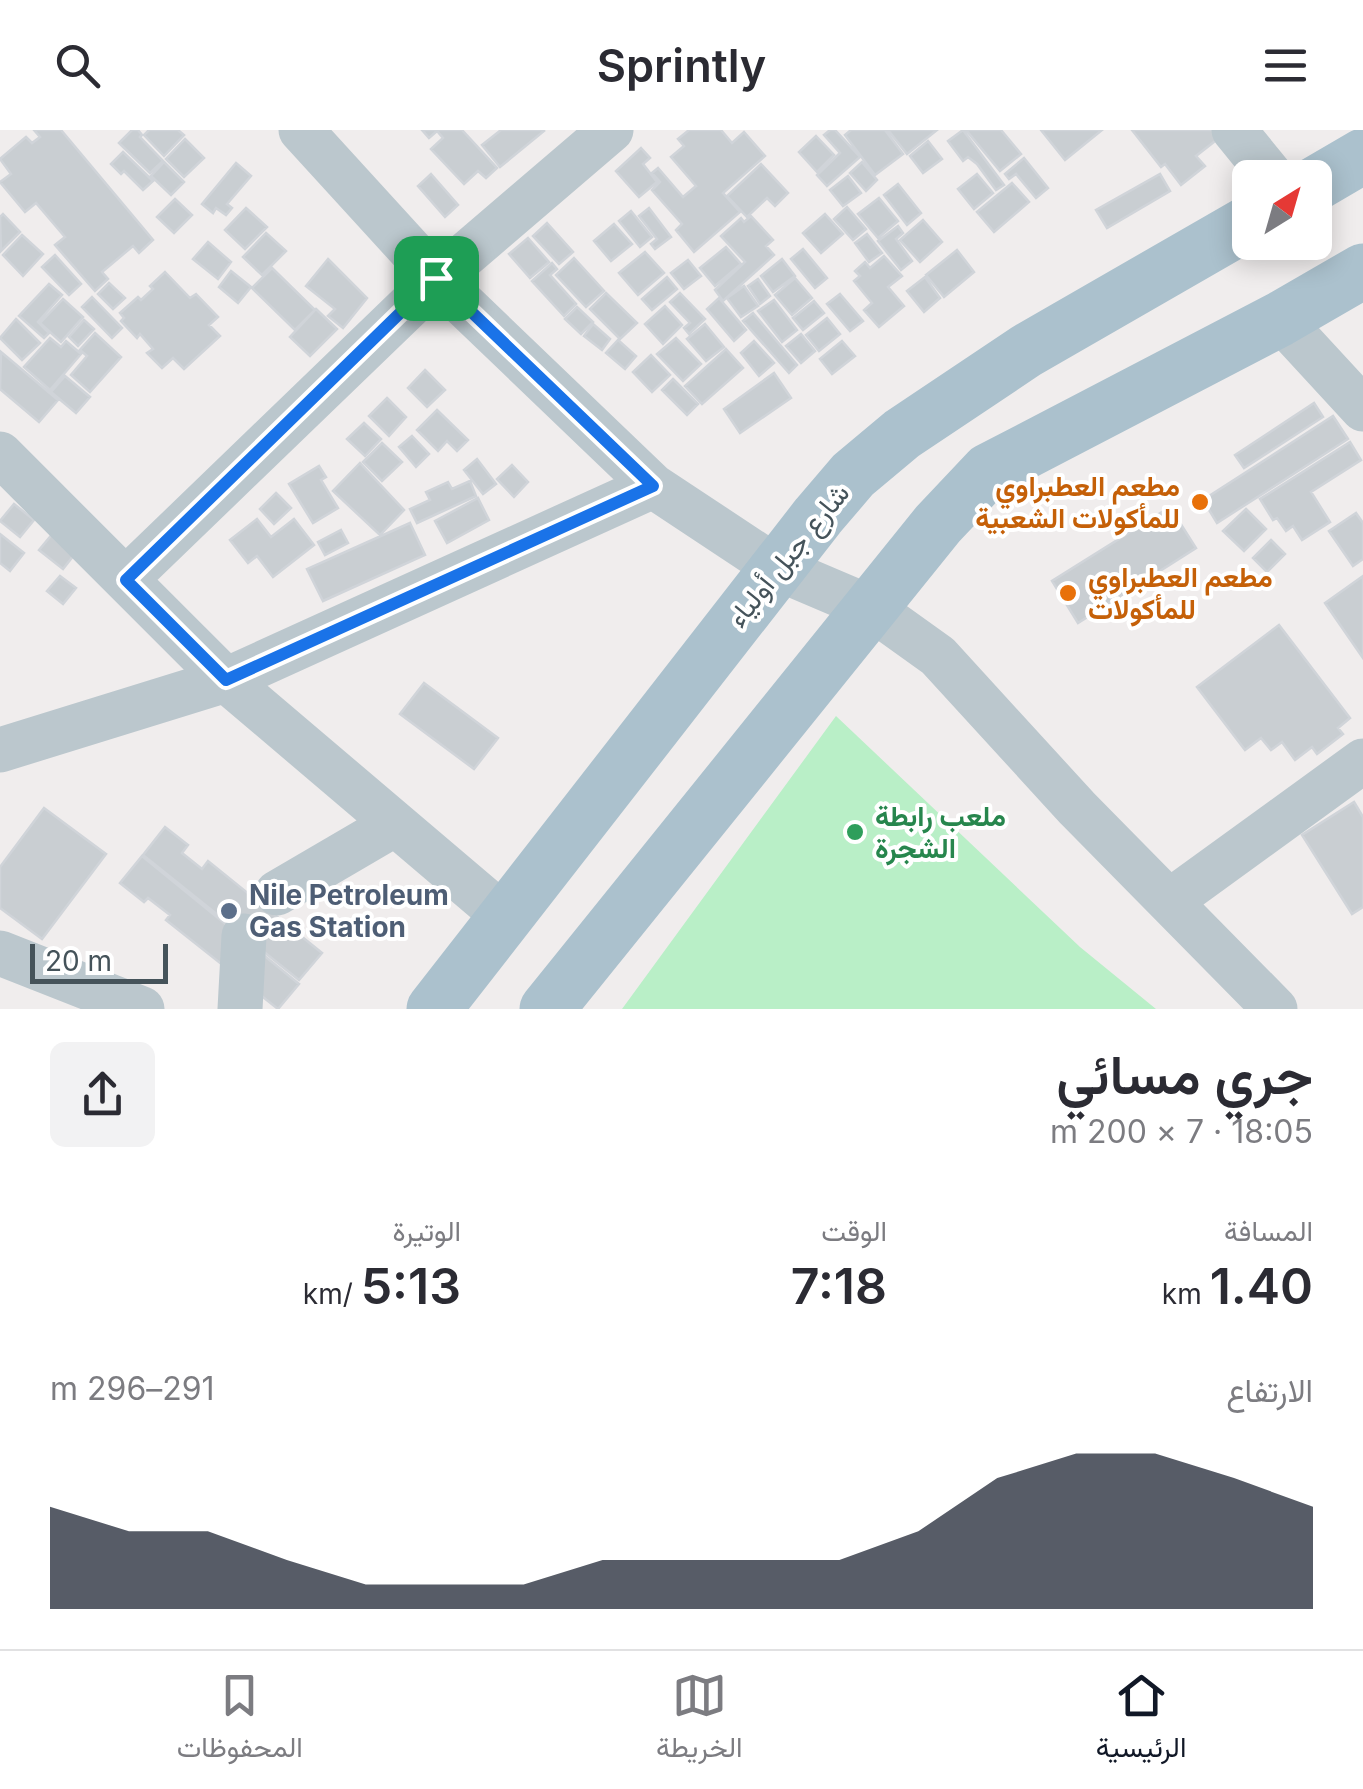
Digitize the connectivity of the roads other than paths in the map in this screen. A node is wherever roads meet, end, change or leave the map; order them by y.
1 (301, 130) edge
2 (611, 130) edge
3 (1234, 130) edge
4 (1363, 156) edge
5 (1258, 160) edge
6 (1332, 174) edge
7 (1232, 232) edge
8 (1363, 271) edge
9 (436, 278) junction
10 (1280, 319) junction
11 (1363, 409) edge
12 (0, 454) edge
13 (653, 486) junction
14 (777, 568) junction
15 (126, 580) junction
16 (871, 608) junction
17 (226, 680) junction
18 (0, 750) edge
19 (1363, 762) edge
20 (395, 824) junction
21 (277, 894) dead end
22 (1170, 901) junction
23 (504, 918) junction
24 (244, 936) dead end
25 (0, 953) edge
26 (142, 1009) edge
27 (240, 1009) edge
28 (434, 1009) edge
29 (546, 1009) edge
30 (1275, 1009) edge

1 - 9 street
2 - 9 street
3 - 5 street
4 - 6 main road
7 - 14 main road, شارع جبل أولياء
8 - 10 main road
9 - 13 street
9 - 15 street
10 - 11 street
10 - 16 main road
12 - 15 street
13 - 14 street
13 - 17 street
14 - 16 street
14 - 23 main road, شارع جبل أولياء
15 - 17 street
16 - 22 street
16 - 29 main road
17 - 18 street
17 - 20 street
19 - 22 street
20 - 21 street
20 - 23 street
22 - 30 street
23 - 28 main road, شارع جبل أولياء
24 - 27 street
25 - 26 street

